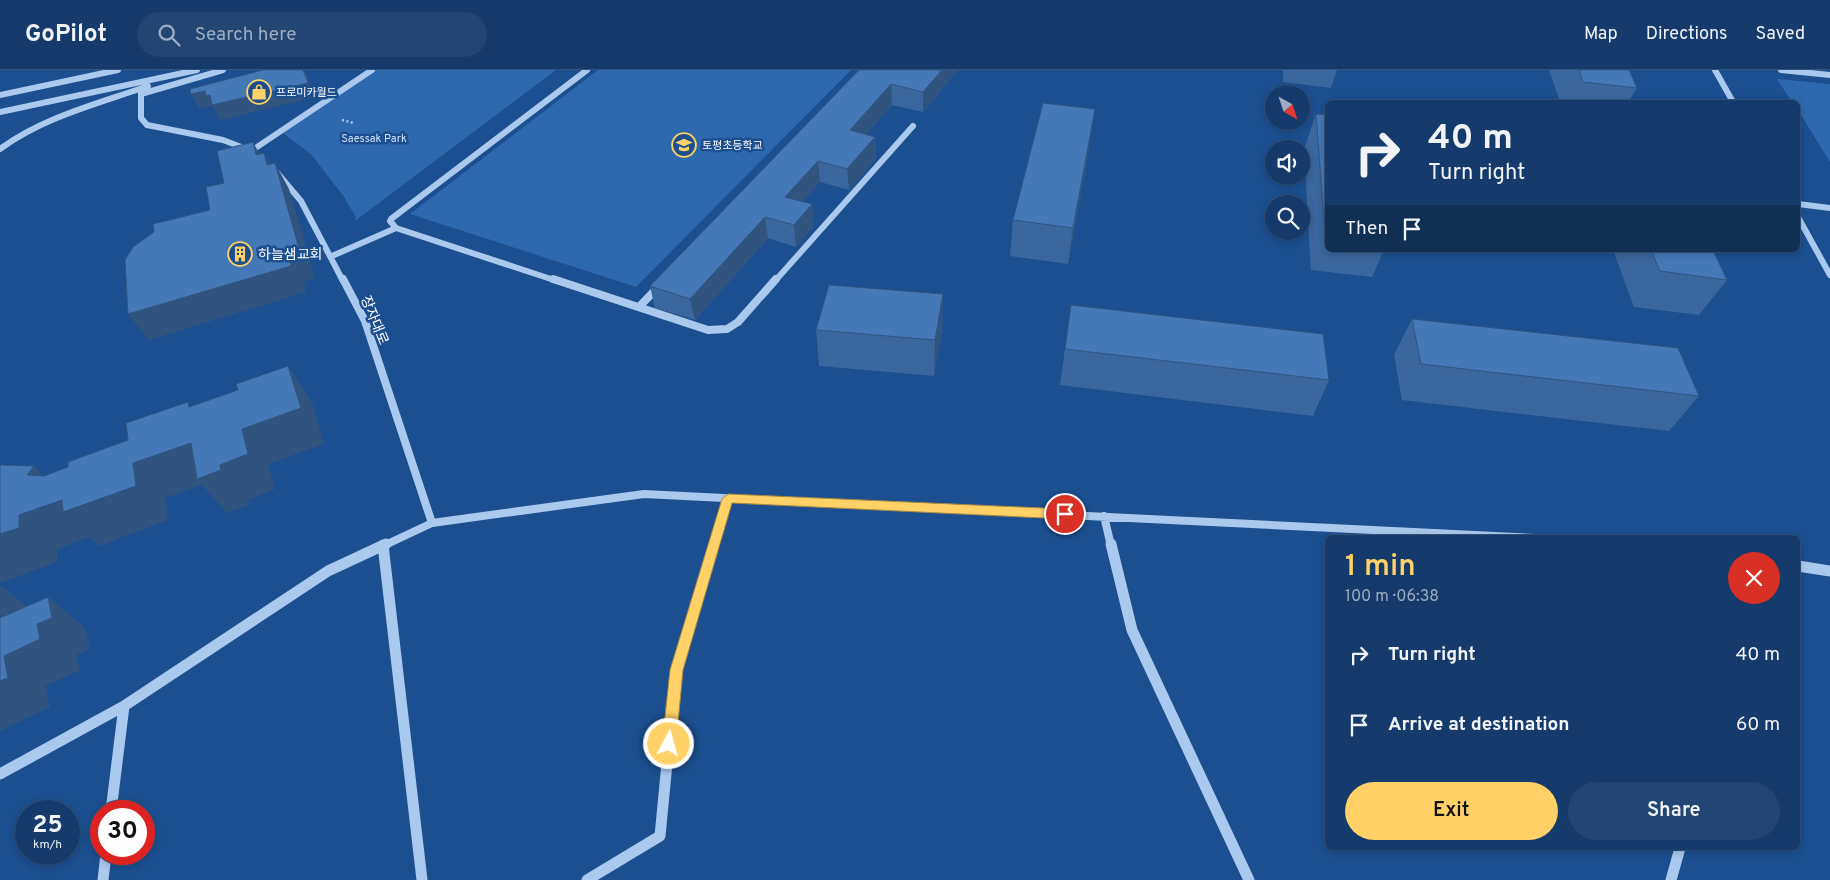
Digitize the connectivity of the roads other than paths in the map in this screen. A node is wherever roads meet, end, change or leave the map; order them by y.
1 (118, 70) edge
2 (197, 70) edge
3 (224, 70) edge
4 (372, 70) edge
5 (587, 70) edge
6 (1715, 70) edge
7 (1781, 70) edge
8 (1830, 75) edge
9 (141, 94) junction
10 (0, 95) edge
11 (1733, 100) edge
12 (0, 112) edge
13 (914, 126) dead end
14 (0, 149) edge
15 (251, 151) junction
16 (1800, 204) edge
17 (1830, 208) edge
18 (1800, 221) edge
19 (396, 228) junction
20 (332, 256) junction
21 (1830, 275) edge
22 (666, 278) edge
23 (639, 307) junction
24 (728, 499) junction
25 (1104, 516) junction
26 (432, 523) junction
27 (1475, 535) edge
28 (383, 545) junction
29 (1800, 566) edge
30 (1830, 571) edge
31 (124, 706) junction
32 (0, 774) edge
33 (112, 800) edge
34 (1679, 850) edge
35 (105, 865) edge
36 (103, 880) edge
37 (422, 880) edge
38 (588, 880) edge
39 (1249, 880) edge
40 (1671, 880) edge

1 - 10 street
2 - 12 street
3 - 9 street
4 - 15 street
5 - 19 street
6 - 11 street
7 - 8 lane
9 - 14 street
9 - 15 street, 장자대로
13 - 23 street
15 - 20 street, 장자대로
16 - 17 street
18 - 21 street
19 - 20 street
19 - 23 street
20 - 26 street, 장자대로
22 - 23 lane
24 - 25 street
24 - 26 street
24 - 38 street
25 - 27 street
25 - 39 street
26 - 28 street
28 - 31 street
28 - 37 street
29 - 30 street
31 - 32 street
31 - 33 street
34 - 40 street
35 - 36 street

